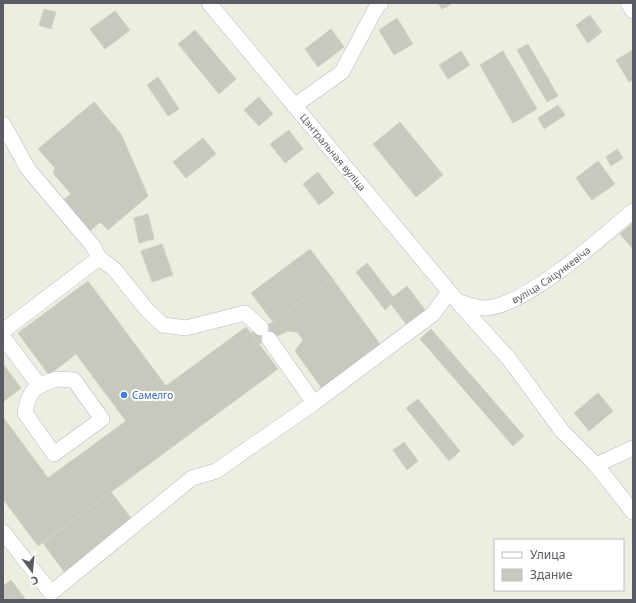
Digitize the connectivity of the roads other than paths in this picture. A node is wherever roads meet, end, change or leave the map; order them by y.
1 (209, 3) edge
2 (381, 3) edge
3 (628, 3) edge
4 (633, 11) edge
5 (294, 106) junction
6 (3, 124) edge
7 (633, 211) edge
8 (99, 258) junction
9 (453, 297) junction
10 (3, 330) edge
11 (3, 338) edge
12 (39, 385) junction
13 (314, 403) junction
14 (633, 448) edge
15 (596, 465) junction
16 (633, 512) edge
17 (3, 532) edge
18 (46, 596) edge

1 - 5 street, Цэнтральная вуліца
2 - 5 street
3 - 4 street
5 - 9 street, Цэнтральная вуліца
6 - 8 street
7 - 9 street, вуліца Сацункевіча
8 - 10 street
8 - 13 street
9 - 13 street
9 - 15 street, Цэнтральная вуліца
11 - 12 street
12 - 12 street
13 - 18 street
14 - 15 street
15 - 16 street, Цэнтральная вуліца
17 - 18 street

